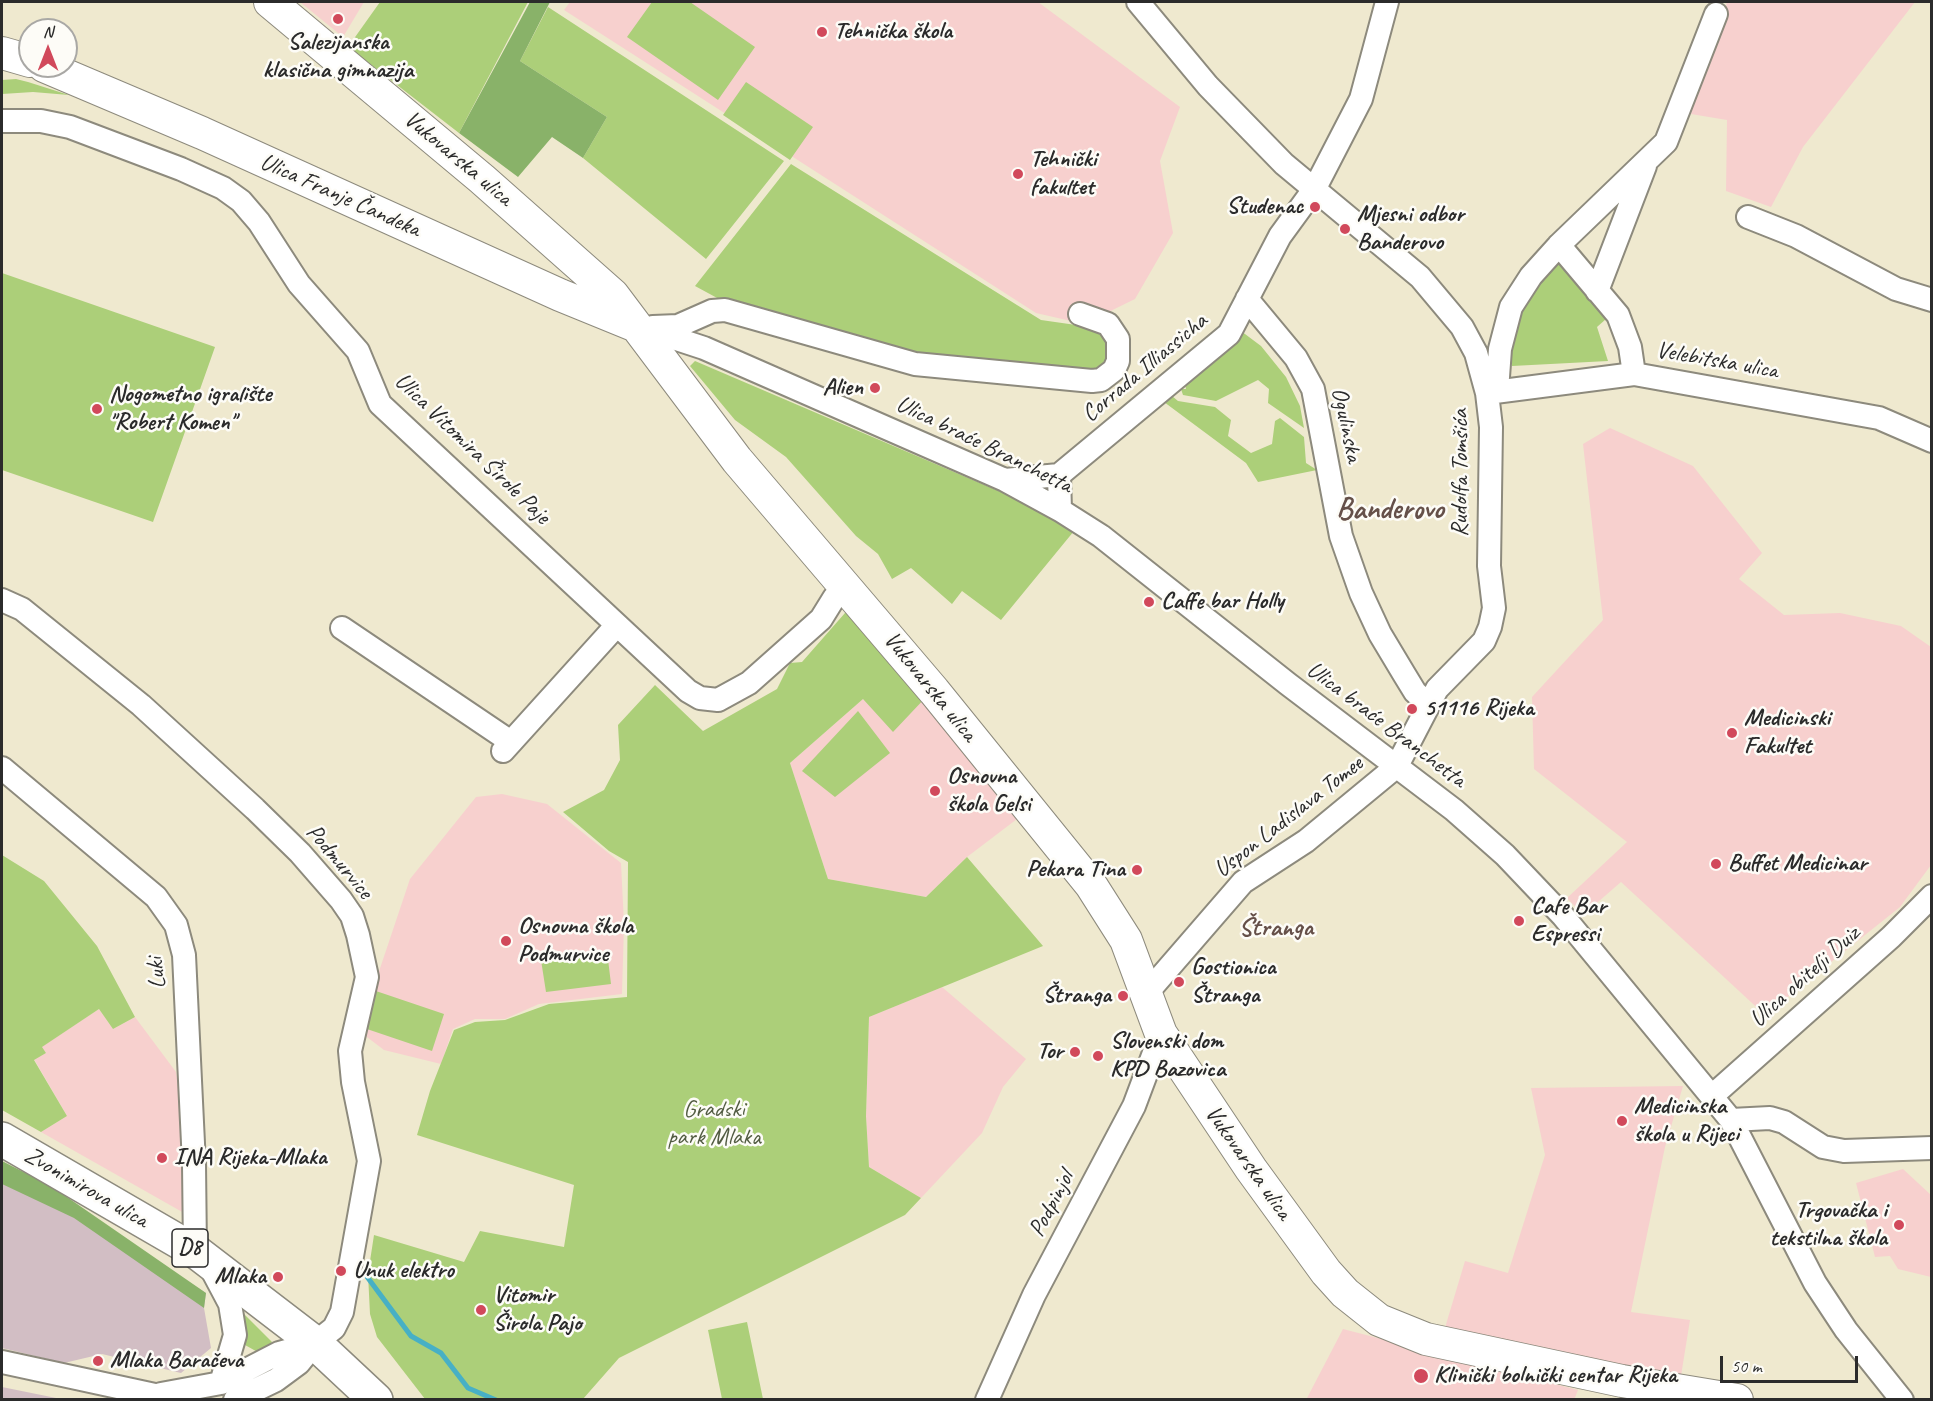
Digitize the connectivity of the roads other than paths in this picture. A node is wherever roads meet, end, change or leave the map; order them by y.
1 (270, 2) edge
2 (1138, 2) edge
3 (1388, 2) edge
4 (1716, 14) dead end
5 (63, 78) edge
6 (2, 121) edge
7 (1647, 160) junction
8 (1316, 188) junction
9 (1748, 217) dead end
10 (1558, 245) junction
11 (1597, 291) junction
12 (1247, 298) junction
13 (1932, 300) edge
14 (725, 310) junction
15 (1080, 314) dead end
16 (637, 327) junction
17 (725, 357) junction
18 (1634, 374) junction
19 (1492, 392) junction
20 (1932, 441) edge
21 (1059, 475) junction
22 (1005, 480) junction
23 (1060, 510) junction
24 (847, 587) junction
25 (2, 600) edge
26 (617, 625) junction
27 (342, 628) dead end
28 (1427, 703) junction
29 (1397, 766) junction
30 (2, 768) edge
31 (1932, 896) edge
32 (1146, 994) junction
33 (1161, 1034) junction
34 (1712, 1096) junction
35 (1731, 1120) junction
36 (2, 1139) edge
37 (1932, 1148) edge
38 (197, 1253) junction
39 (315, 1344) junction
40 (2, 1362) edge
41 (228, 1391) edge
42 (170, 1397) edge
43 (376, 1400) edge
44 (987, 1400) edge
45 (1737, 1400) edge
46 (1902, 1400) edge

1 - 16 main road, Vukovarska ulica
2 - 8 street, Rudolfa Tomšića
3 - 8 street, Corrada Illiassicha
4 - 7 street
5 - 16 main road, Ulica Franje Čandeka
6 - 26 street, Ulica Vitomira Širole Paje
7 - 10 street
7 - 11 street
8 - 12 street, Corrada Illiassicha
8 - 19 street, Rudolfa Tomšića
9 - 13 street
10 - 11 street
10 - 19 street
11 - 18 street
12 - 21 street, Corrada Illiassicha
12 - 28 street, Ogulinska
14 - 15 street
14 - 16 street
14 - 17 street
16 - 17 street, Ulica braće Branchetta
16 - 24 main road, Vukovarska ulica
17 - 22 street, Ulica braće Branchetta
18 - 19 street, Velebitska ulica
18 - 20 street, Velebitska ulica
19 - 28 street, Rudolfa Tomšića
21 - 22 street
21 - 23 street
22 - 23 street, Ulica braće Branchetta
23 - 29 street, Ulica braće Branchetta
24 - 26 street, Ulica Vitomira Širole Paje
24 - 32 main road, Vukovarska ulica
25 - 39 street, Podmurvice
26 - 27 street
28 - 29 street, Rudolfa Tomšića
29 - 32 street, Uspon Ladislava Tomee
29 - 34 street, Ulica braće Branchetta
30 - 38 street, Luki
31 - 34 street, Ulica obitelji Duiz
32 - 33 main road, Vukovarska ulica
33 - 44 street, Podpinjol
33 - 45 main road, Vukovarska ulica
34 - 35 street, Ulica braće Branchetta
35 - 37 street
35 - 46 street, Ulica braće Branchetta
36 - 38 main road, Zvonimirova ulica / D8
38 - 39 main road, Zvonimirova ulica / D8
38 - 41 street
39 - 41 street
39 - 43 main road, D8
40 - 42 street
41 - 42 street

